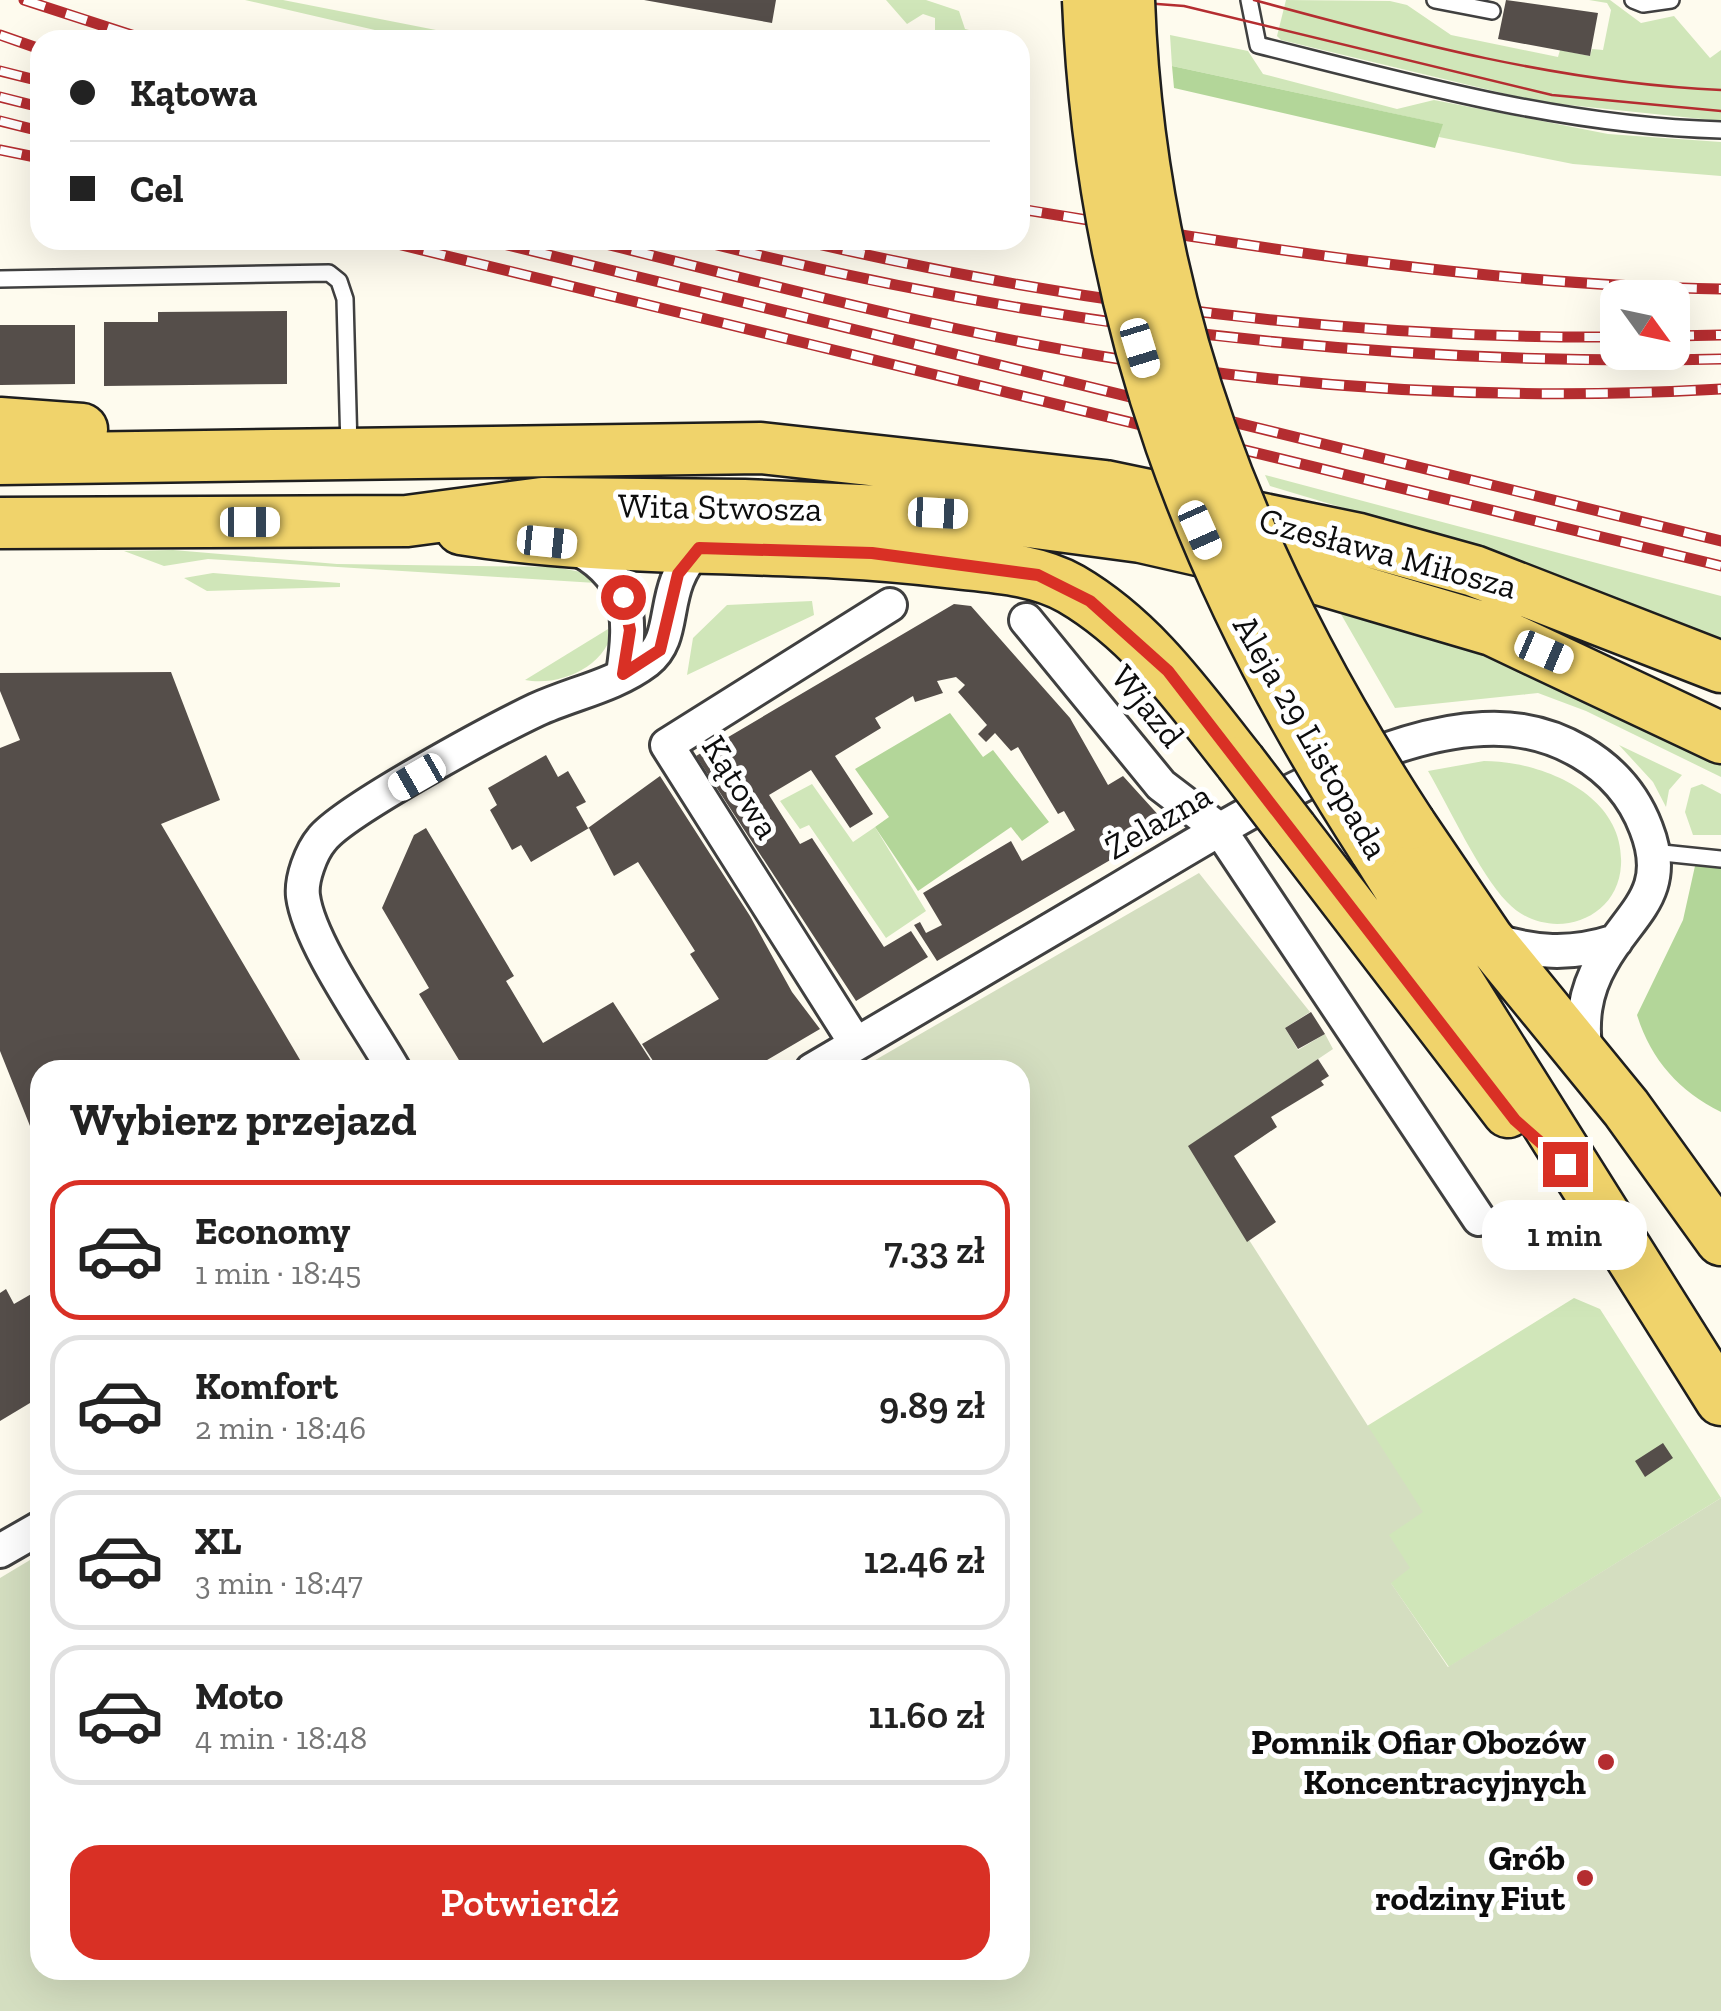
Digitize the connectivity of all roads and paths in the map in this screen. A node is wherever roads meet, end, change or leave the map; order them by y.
1 (1088, 0) edge
2 (1129, 0) edge
3 (1249, 0) edge
4 (1435, 0) edge
5 (1633, 0) edge
6 (1671, 0) edge
7 (1492, 11) dead end
8 (1721, 130) edge
9 (0, 278) edge
10 (0, 422) edge
11 (349, 452) junction
12 (275, 453) junction
13 (0, 459) edge
14 (1105, 486) joint
15 (407, 521) junction
16 (172, 522) junction
17 (0, 523) edge
18 (1140, 537) joint
19 (568, 544) junction
20 (699, 548) junction
21 (0, 554) edge
22 (890, 605) dead end
23 (1026, 620) dead end
24 (1721, 666) edge
25 (623, 674) junction
26 (1721, 738) edge
27 (1220, 830) junction
28 (1392, 836) junction
29 (1653, 852) junction
30 (1721, 859) edge
31 (1488, 939) junction
32 (1616, 941) junction
33 (856, 1044) junction
34 (388, 1060) edge
35 (829, 1060) edge
36 (1587, 1062) junction
37 (1590, 1186) junction
38 (1480, 1219) dead end
39 (1721, 1240) edge
40 (1717, 1389) edge
41 (30, 1534) edge
42 (0, 1552) edge

1 - 28 main road, Aleja 29 Listopada, bridge
2 - 28 main road, bridge
3 - 8 lane
4 - 7 lane
5 - 6 lane
9 - 11 lane
10 - 12 main road
11 - 12 main road, Wita Stwosza
11 - 14 main road, Wita Stwosza
12 - 13 main road, Wita Stwosza
14 - 24 main road, Czesława Miłosza
15 - 16 main road, Wita Stwosza
15 - 18 main road, Wita Stwosza
15 - 19 main road
16 - 17 main road, Wita Stwosza
16 - 21 main road
18 - 26 main road, Czesława Miłosza
19 - 20 main road
19 - 25 street
20 - 25 street
20 - 37 main road, bridge
22 - 33 street, Kątowa
23 - 27 street, Wjazd
25 - 34 street
27 - 29 street, Żelazna
27 - 33 street, Żelazna
27 - 38 street, Wjazd
28 - 31 main road
28 - 37 main road, Aleja 29 Listopada
29 - 30 lane
29 - 32 street, Żelazna
31 - 32 street
31 - 36 main road
32 - 36 street, Żelazna
33 - 35 street, Żelazna
36 - 39 main road
37 - 40 main road, Aleja 29 Listopada
41 - 42 street

